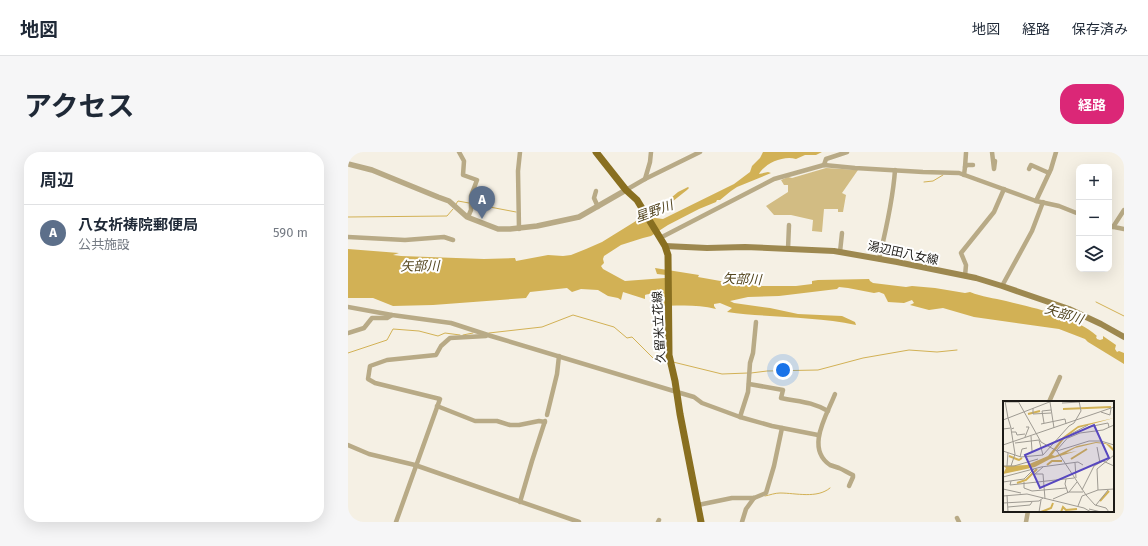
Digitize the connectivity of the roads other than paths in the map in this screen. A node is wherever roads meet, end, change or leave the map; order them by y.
1 (459, 152) edge
2 (520, 152) edge
3 (596, 152) edge
4 (651, 152) edge
5 (700, 152) edge
6 (847, 152) edge
7 (966, 152) edge
8 (992, 152) edge
9 (1056, 152) edge
10 (1120, 152) edge
11 (1124, 152) edge
12 (995, 161) dead end
13 (348, 164) edge
14 (824, 165) junction
15 (973, 165) dead end
16 (965, 166) junction
17 (1029, 169) dead end
18 (895, 170) junction
19 (1049, 173) junction
20 (964, 174) junction
21 (646, 179) junction
22 (1004, 189) junction
23 (626, 190) junction
24 (596, 191) dead end
25 (1036, 201) junction
26 (1043, 202) junction
27 (598, 207) junction
28 (1124, 210) edge
29 (1076, 213) edge
30 (468, 217) junction
31 (789, 225) dead end
32 (1112, 226) edge
33 (1112, 227) edge
34 (518, 229) junction
35 (1124, 229) edge
36 (842, 233) dead end
37 (348, 237) edge
38 (659, 237) junction
39 (453, 240) dead end
40 (664, 246) junction
41 (788, 249) junction
42 (840, 252) junction
43 (879, 259) junction
44 (965, 276) junction
45 (999, 287) junction
46 (348, 307) edge
47 (392, 316) junction
48 (756, 322) dead end
49 (348, 333) edge
50 (487, 335) junction
51 (1124, 337) edge
52 (559, 356) junction
53 (1060, 377) dead end
54 (749, 384) junction
55 (677, 392) junction
56 (835, 394) dead end
57 (1049, 401) edge
58 (438, 404) junction
59 (828, 411) junction
60 (740, 417) junction
61 (546, 419) junction
62 (782, 428) junction
63 (818, 435) junction
64 (348, 445) edge
65 (415, 465) junction
66 (849, 486) dead end
67 (754, 498) junction
68 (520, 502) junction
69 (698, 505) junction
70 (396, 522) edge
71 (579, 522) edge
72 (701, 522) edge
73 (742, 522) edge

1 - 30 street
2 - 34 street
3 - 23 main road, 久留米立花線
4 - 21 street
5 - 21 street
6 - 14 street
7 - 16 street
8 - 12 street
9 - 19 street
10 - 11 street
13 - 30 street
14 - 18 street
14 - 38 street
15 - 16 street
16 - 20 street
17 - 19 street
18 - 20 street
18 - 43 street
19 - 25 street
20 - 22 street
21 - 23 street
22 - 25 street
22 - 44 street
23 - 27 street
23 - 38 main road, 久留米立花線
24 - 27 street
25 - 26 street
26 - 29 street
26 - 45 street
27 - 34 street
28 - 32 street
30 - 34 street
31 - 41 street
33 - 35 street
36 - 42 street
37 - 39 street
38 - 40 main road, 久留米立花線
40 - 41 main road, 湯辺田八女線
40 - 55 main road, 久留米立花線
41 - 42 main road, 湯辺田八女線
42 - 43 main road, 湯辺田八女線
43 - 44 main road, 湯辺田八女線
44 - 45 main road, 湯辺田八女線
45 - 51 main road, 湯辺田八女線
46 - 47 street
47 - 49 street
47 - 50 street
48 - 54 street
50 - 52 street
50 - 58 street
52 - 55 street
52 - 61 street
53 - 57 street
54 - 59 street
54 - 60 street
55 - 60 street
55 - 69 main road, 久留米立花線
56 - 59 street
58 - 61 street
58 - 65 street
59 - 63 street
60 - 62 street
61 - 68 street
62 - 63 street
62 - 67 street
63 - 66 street
64 - 65 street
65 - 68 street
65 - 70 street
67 - 69 street
67 - 73 street
68 - 71 street
69 - 72 main road, 久留米立花線

